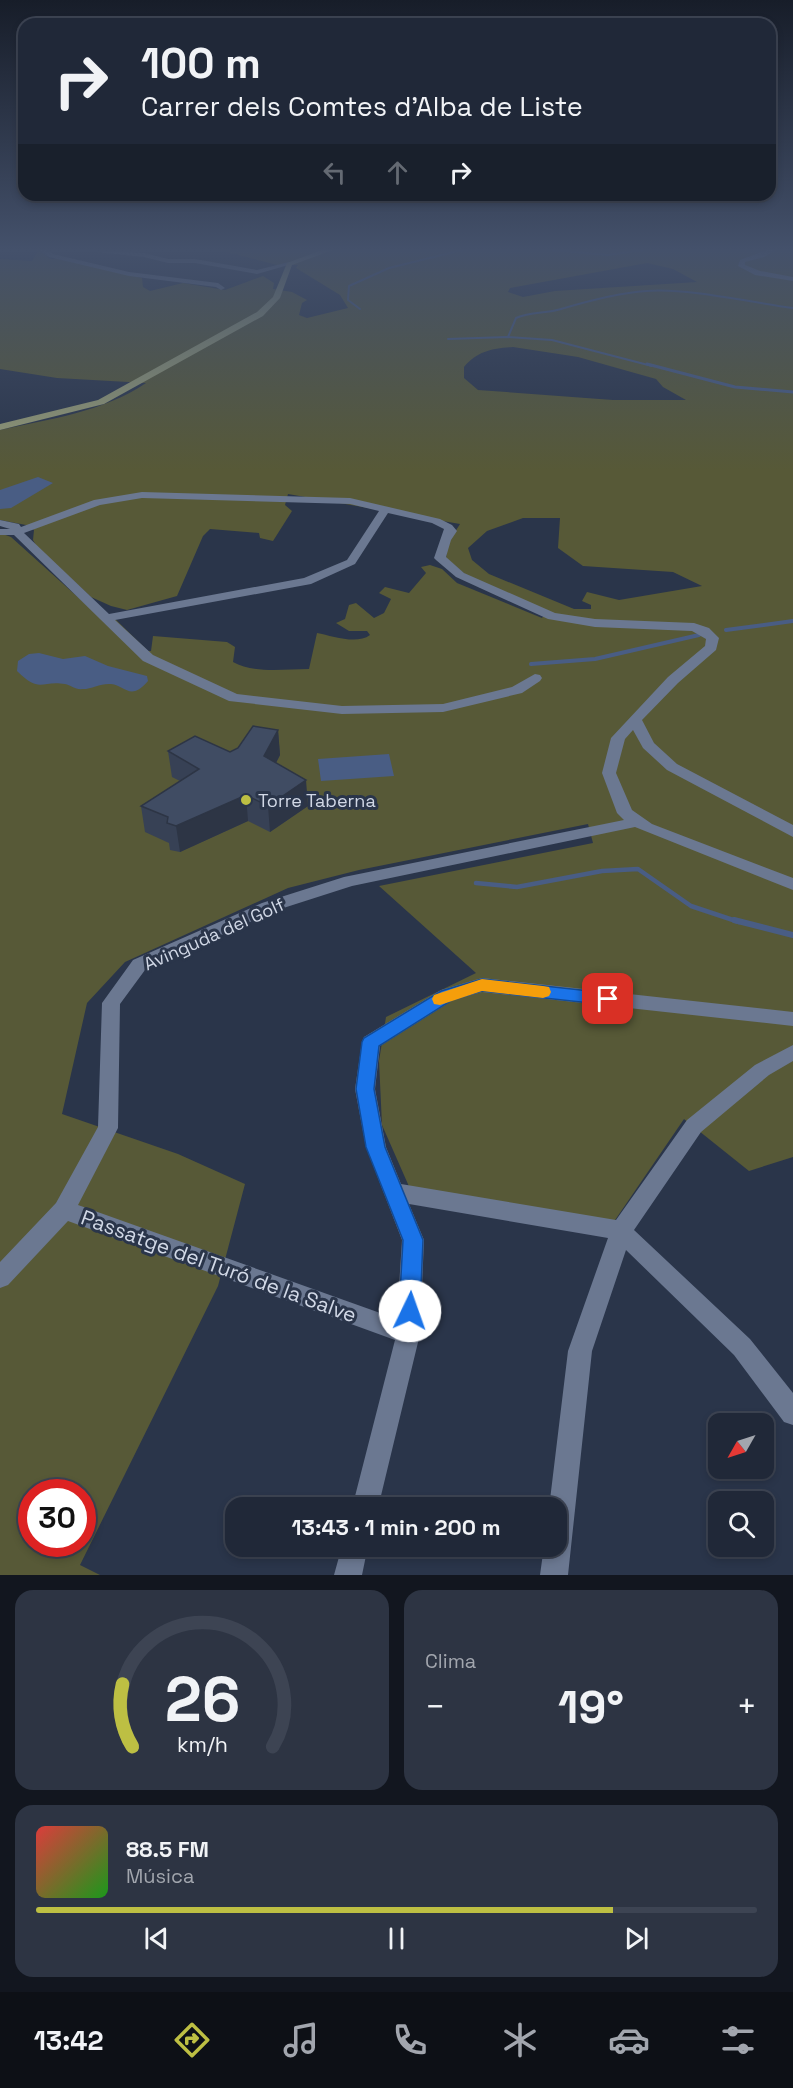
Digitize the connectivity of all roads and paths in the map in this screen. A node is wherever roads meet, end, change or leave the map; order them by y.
1 (244, 324) edge
2 (0, 426) edge
3 (385, 510) junction
4 (0, 523) edge
5 (0, 532) edge
6 (17, 532) junction
7 (105, 618) junction
8 (535, 678) dead end
9 (635, 718) junction
10 (638, 822) junction
11 (793, 832) edge
12 (793, 884) edge
13 (793, 1019) edge
14 (793, 1052) edge
15 (394, 1192) junction
16 (64, 1210) junction
17 (621, 1231) junction
18 (0, 1278) edge
19 (408, 1334) junction
20 (793, 1413) edge
21 (368, 1497) edge
22 (352, 1557) edge
23 (348, 1575) edge
24 (554, 1575) edge

1 - 2 main road
3 - 6 street
3 - 7 street
3 - 9 street
4 - 6 street
5 - 6 street
6 - 7 street
7 - 8 street
9 - 10 street
9 - 11 street
10 - 12 street
10 - 16 street, Avinguda del Golf
13 - 15 street
14 - 17 street
15 - 17 street
15 - 19 street
16 - 18 street, Avinguda del Golf
16 - 19 street, Passatge del Turó de la Salve
17 - 20 street
17 - 24 street
19 - 21 street
22 - 23 street

